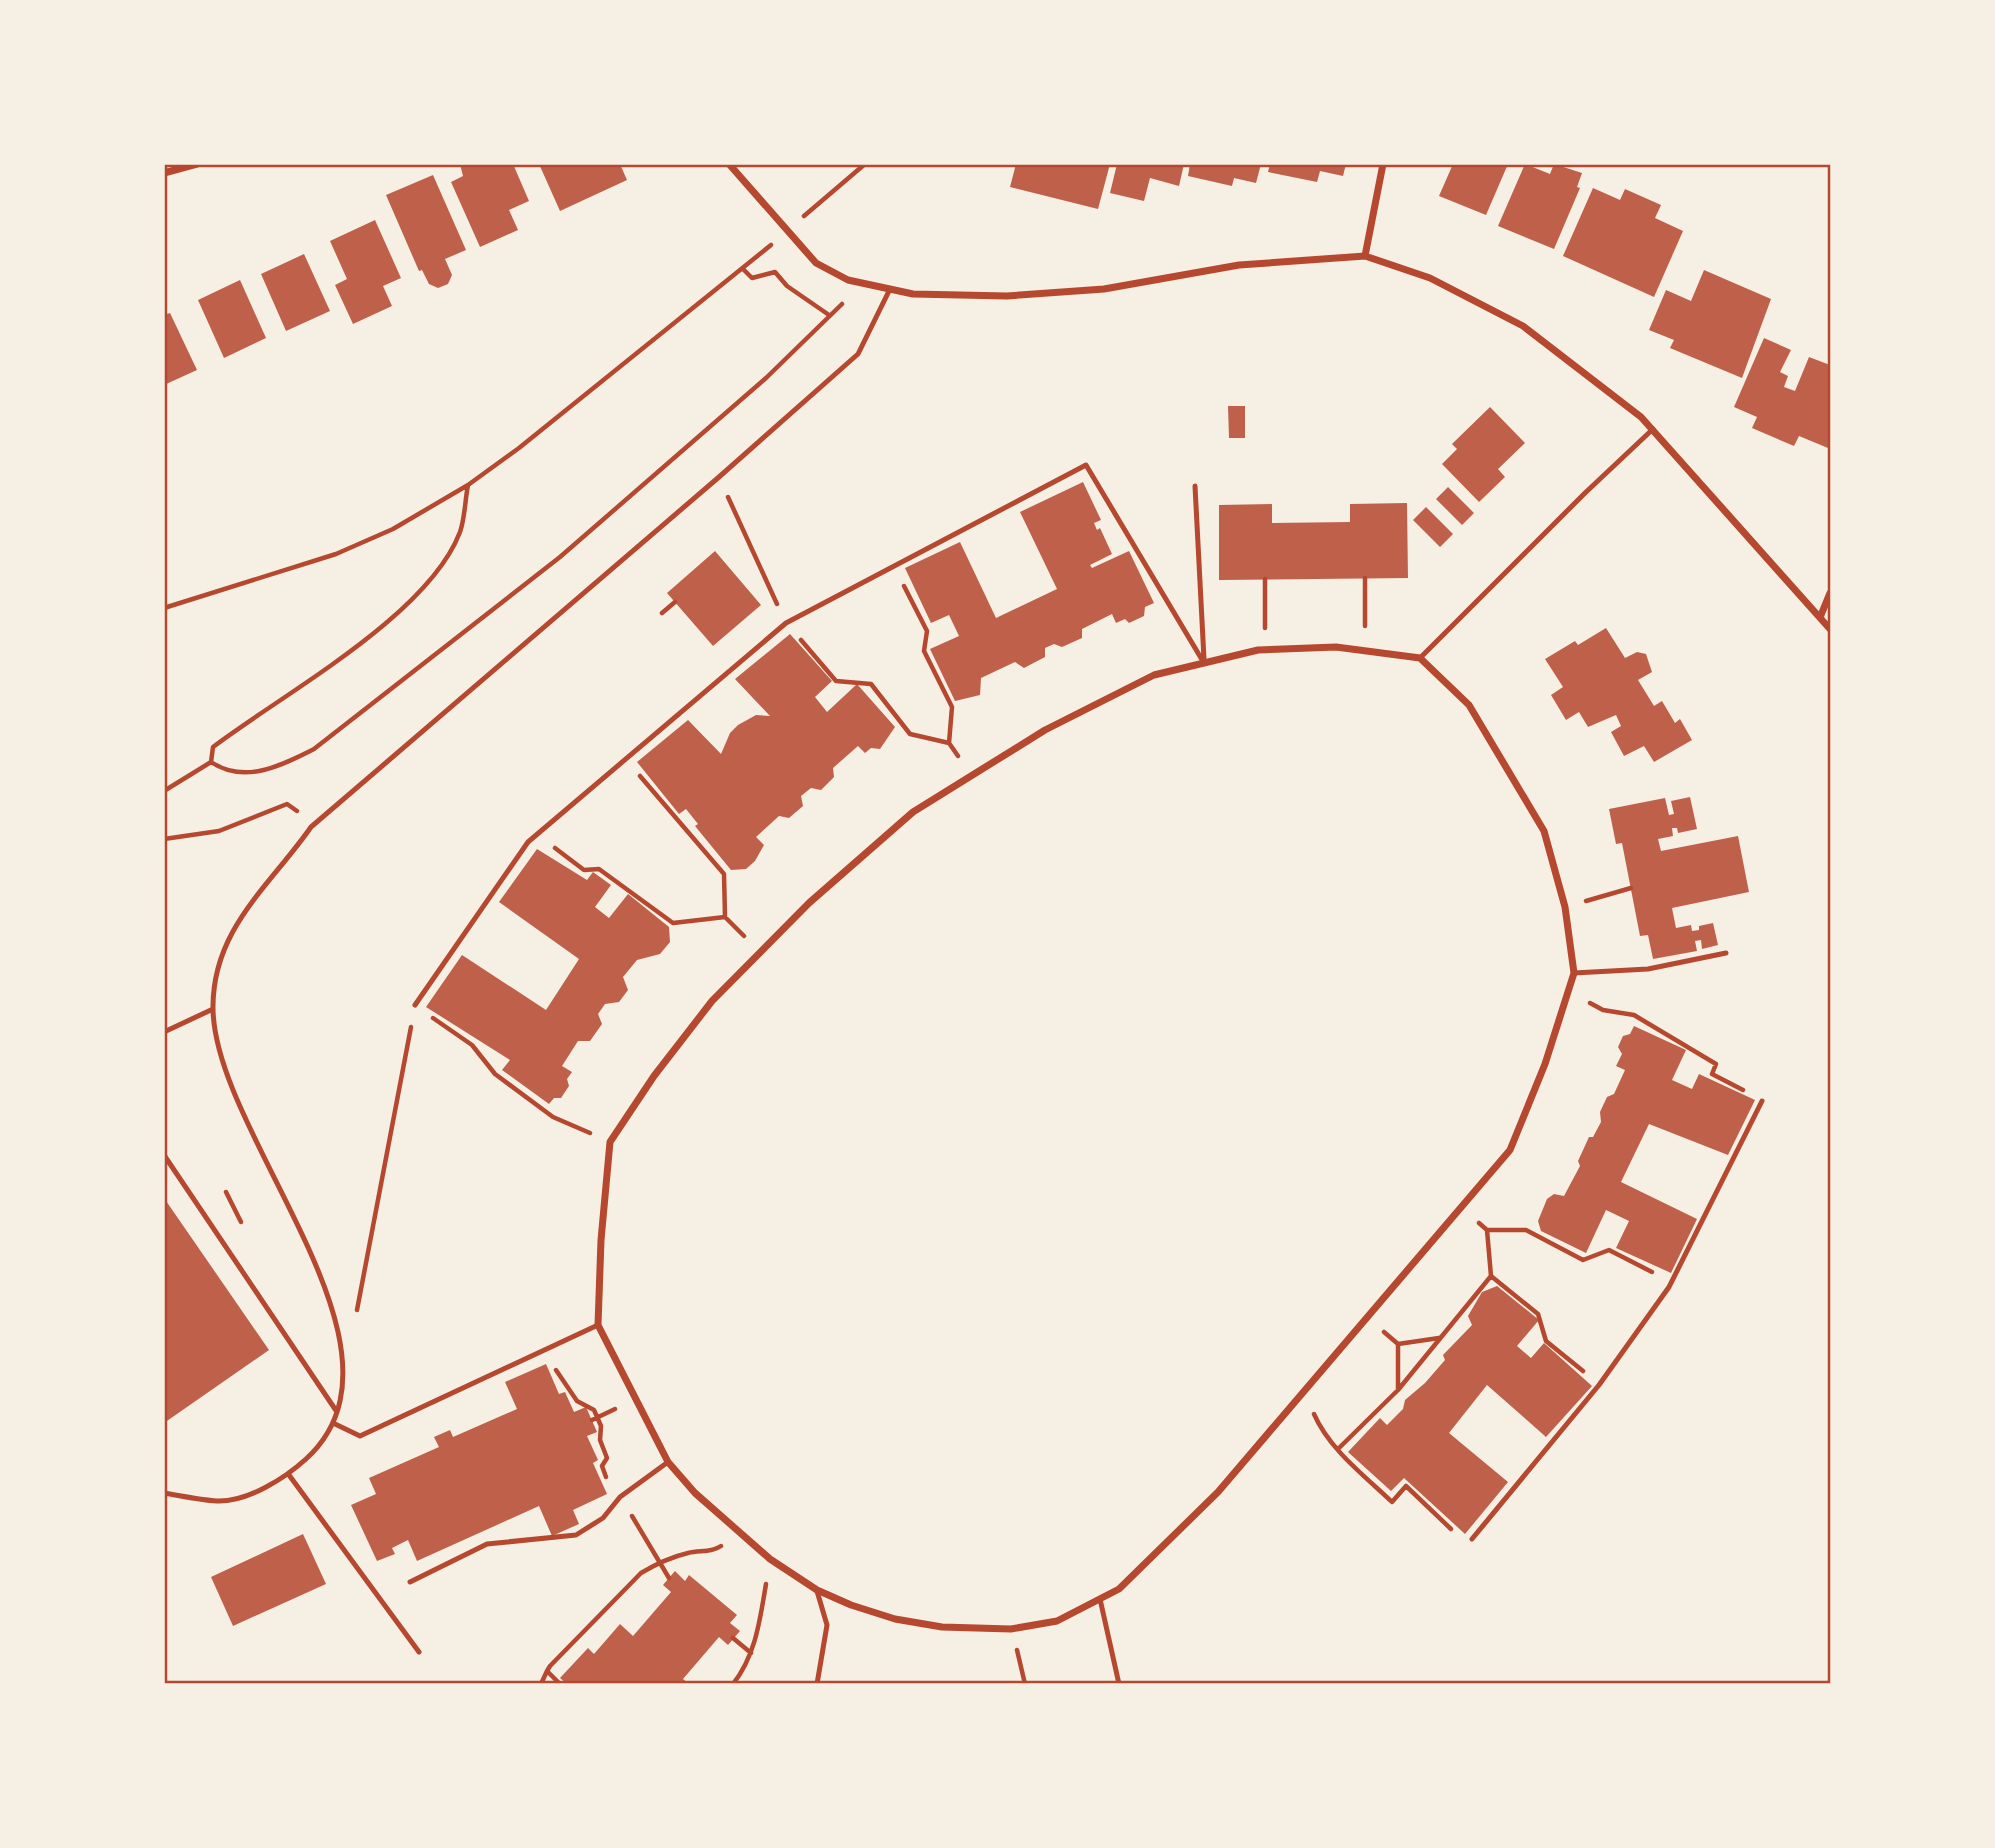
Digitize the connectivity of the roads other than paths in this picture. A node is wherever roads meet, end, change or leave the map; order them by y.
1 (197, 164) edge
2 (729, 164) edge
3 (1383, 164) edge
4 (164, 173) edge
5 (1365, 256) junction
6 (890, 289) junction
7 (1653, 429) junction
8 (1195, 486) dead end
9 (1830, 593) edge
10 (1821, 615) junction
11 (1830, 629) edge
12 (1420, 658) junction
13 (1204, 663) junction
14 (1727, 953) dead end
15 (1574, 973) junction
16 (415, 1005) road end
17 (213, 1009) junction
18 (164, 1032) edge
19 (1762, 1101) road end
20 (164, 1155) edge
21 (598, 1325) junction
22 (337, 1412) junction
23 (335, 1424) junction
24 (668, 1462) junction
25 (289, 1475) junction
26 (164, 1493) edge
27 (1472, 1539) road end
28 (410, 1582) dead end
29 (817, 1590) junction
30 (1100, 1599) junction
31 (419, 1653) dead end
32 (817, 1684) edge
33 (1119, 1684) edge

1 - 4 street
2 - 6 street
3 - 5 street
5 - 6 street
5 - 7 street
6 - 17 lane
7 - 10 street
7 - 12 lane
8 - 13 lane
9 - 10 street
10 - 11 street
12 - 13 street
12 - 15 street
13 - 16 lane
13 - 21 street
14 - 15 lane
15 - 30 street
17 - 18 lane
17 - 22 lane
19 - 27 lane
20 - 22 lane
21 - 23 lane
21 - 24 street
22 - 23 lane
23 - 25 lane
24 - 28 lane
24 - 29 street
25 - 26 lane
25 - 31 lane
29 - 30 street
29 - 32 lane
30 - 33 lane

